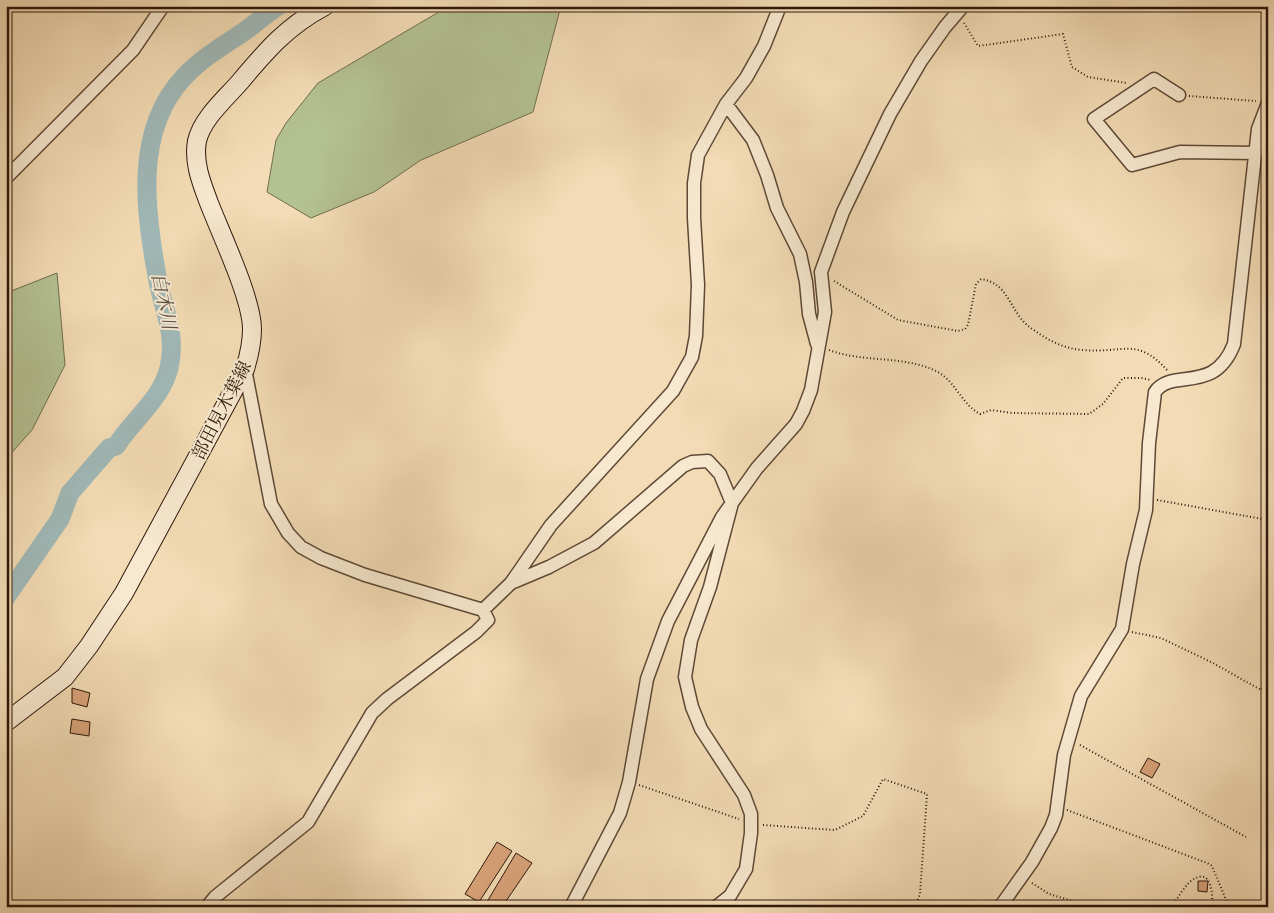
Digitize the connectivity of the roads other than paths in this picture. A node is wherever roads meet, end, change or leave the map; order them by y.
1 (163, 6) edge
2 (326, 6) edge
3 (780, 6) edge
4 (960, 9) edge
5 (1179, 95) road end
6 (1263, 102) edge
7 (726, 104) junction
8 (1256, 153) junction
9 (6, 178) edge
10 (821, 349) junction
11 (245, 369) junction
12 (732, 503) junction
13 (511, 583) junction
14 (483, 610) junction
15 (6, 722) edge
16 (207, 907) edge
17 (570, 907) edge
18 (716, 907) edge
19 (1000, 907) edge

1 - 9 street
2 - 11 main road, 部田見木葉線
3 - 7 street
4 - 10 street
5 - 8 street
6 - 8 street
7 - 10 street
7 - 13 street
8 - 19 street
10 - 12 street
11 - 14 street
11 - 15 main road, 部田見木葉線
12 - 13 street
12 - 17 street
12 - 18 street
13 - 14 street
14 - 16 street

